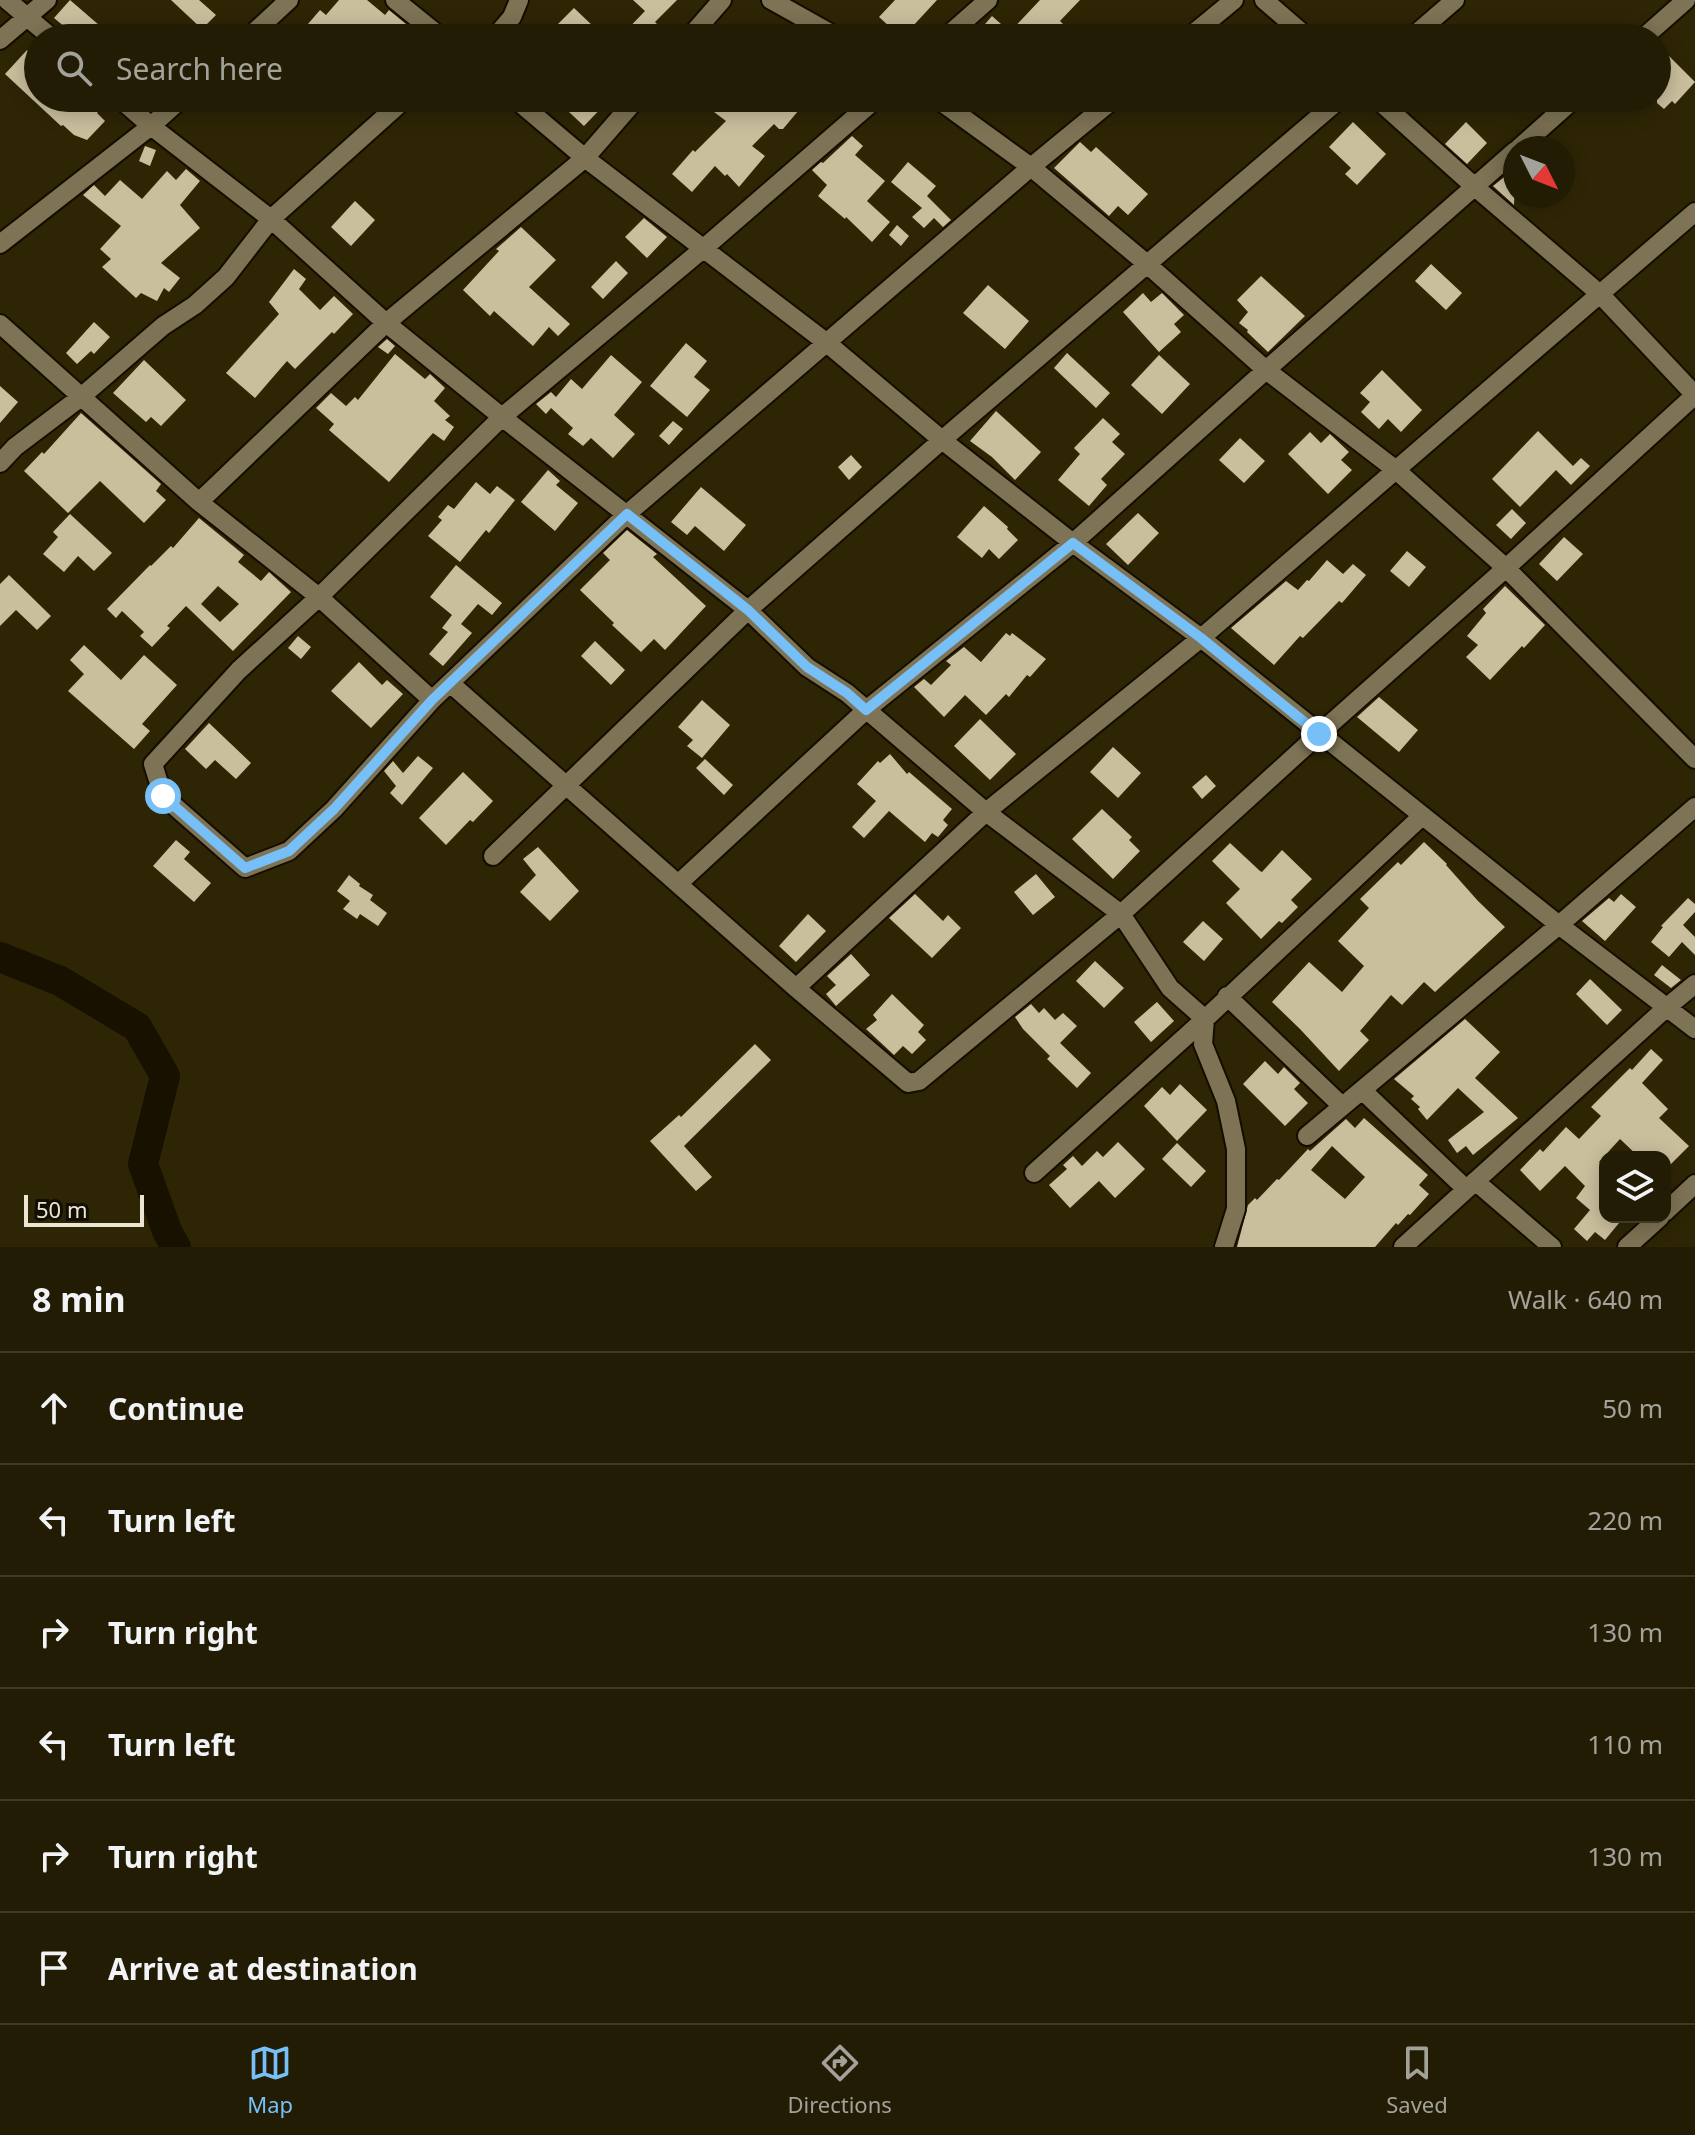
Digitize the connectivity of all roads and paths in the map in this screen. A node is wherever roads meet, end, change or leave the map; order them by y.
1 (7, 0) edge
2 (47, 0) edge
3 (289, 0) edge
4 (395, 0) edge
5 (519, 0) edge
6 (722, 0) edge
7 (771, 0) edge
8 (988, 0) edge
9 (1234, 0) edge
10 (1264, 0) edge
11 (1455, 0) edge
12 (1688, 0) edge
13 (1695, 5) edge
14 (27, 16) junction
15 (36, 24) edge
16 (263, 24) edge
17 (425, 24) edge
18 (506, 24) edge
19 (701, 24) edge
20 (814, 24) edge
21 (961, 24) edge
22 (1205, 24) edge
23 (1292, 24) edge
24 (1427, 24) edge
25 (1660, 24) edge
26 (0, 40) edge
27 (135, 112) edge
28 (166, 112) edge
29 (390, 112) edge
30 (531, 112) edge
31 (625, 112) edge
32 (861, 112) edge
33 (955, 112) edge
34 (1098, 112) edge
35 (1325, 112) edge
36 (1392, 112) edge
37 (1559, 112) edge
38 (151, 126) junction
39 (1533, 136) edge
40 (585, 158) junction
41 (1503, 162) edge
42 (1031, 167) junction
43 (1475, 187) junction
44 (1695, 212) edge
45 (271, 219) junction
46 (0, 244) edge
47 (704, 248) junction
48 (1147, 264) junction
49 (1600, 294) junction
50 (386, 323) junction
51 (0, 324) edge
52 (827, 343) junction
53 (1266, 370) junction
54 (1695, 395) edge
55 (81, 397) junction
56 (502, 417) junction
57 (942, 440) junction
58 (0, 463) edge
59 (1396, 470) junction
60 (199, 502) junction
61 (627, 514) junction
62 (1073, 543) junction
63 (1506, 568) junction
64 (319, 597) junction
65 (748, 610) junction
66 (1201, 638) junction
67 (450, 683) junction
68 (432, 700) junction
69 (866, 710) junction
70 (1319, 734) junction
71 (1695, 759) edge
72 (567, 785) junction
73 (1695, 807) edge
74 (986, 812) junction
75 (1422, 816) junction
76 (493, 856) dead end
77 (678, 884) junction
78 (1121, 914) junction
79 (1559, 925) junction
80 (1695, 984) edge
81 (796, 988) junction
82 (1227, 996) junction
83 (1666, 1008) junction
84 (1205, 1019) junction
85 (1695, 1029) edge
86 (1362, 1090) junction
87 (1342, 1106) junction
88 (1307, 1136) dead end
89 (1034, 1173) dead end
90 (1695, 1184) edge
91 (1471, 1185) junction
92 (1671, 1206) edge
93 (1653, 1223) edge
94 (1224, 1247) edge
95 (1403, 1247) edge
96 (1552, 1247) edge
97 (1627, 1247) edge

1 - 14 street
2 - 14 street
3 - 16 street
4 - 17 street
5 - 18 street
6 - 19 street
7 - 20 street
8 - 21 street
9 - 22 street
10 - 23 street
11 - 24 street
12 - 13 street
12 - 25 street
14 - 15 street
14 - 26 street
27 - 38 street
28 - 38 street
29 - 45 street
30 - 40 street
31 - 40 street
32 - 47 street
33 - 42 street
34 - 42 street
35 - 48 street
36 - 43 street
37 - 39 street
38 - 45 street
38 - 46 street
40 - 47 street
40 - 50 street
41 - 43 street
42 - 48 street
42 - 52 street
43 - 49 street
43 - 53 street
44 - 49 street
45 - 50 street
45 - 55 street
47 - 52 street
47 - 56 street
48 - 53 street
48 - 57 street
49 - 54 street
49 - 59 street
50 - 56 street
50 - 60 street
51 - 55 street
52 - 57 street
52 - 61 street
53 - 59 street
53 - 62 street
54 - 63 street
55 - 58 street
55 - 60 street
56 - 61 street
56 - 64 street
57 - 62 street
57 - 65 street
59 - 63 street
59 - 66 street
60 - 64 street
61 - 65 street
61 - 67 street
62 - 66 street
62 - 69 street
63 - 70 street
63 - 71 street
64 - 68 street
64 - 68 street
65 - 69 street
65 - 72 street
66 - 70 street
66 - 74 street
67 - 68 street
67 - 72 street
69 - 74 street
69 - 77 street
70 - 75 street
70 - 78 street
72 - 76 street
72 - 77 street
73 - 79 street
74 - 78 street
74 - 81 street
75 - 79 street
75 - 82 street
77 - 81 street
78 - 81 street
78 - 84 street
79 - 83 street
79 - 86 street
80 - 83 street
82 - 84 street
82 - 87 street
83 - 85 street
83 - 91 street
84 - 89 street
84 - 94 street
86 - 87 street
86 - 91 street
87 - 88 street
90 - 92 street
91 - 95 street
91 - 96 street
93 - 97 street

